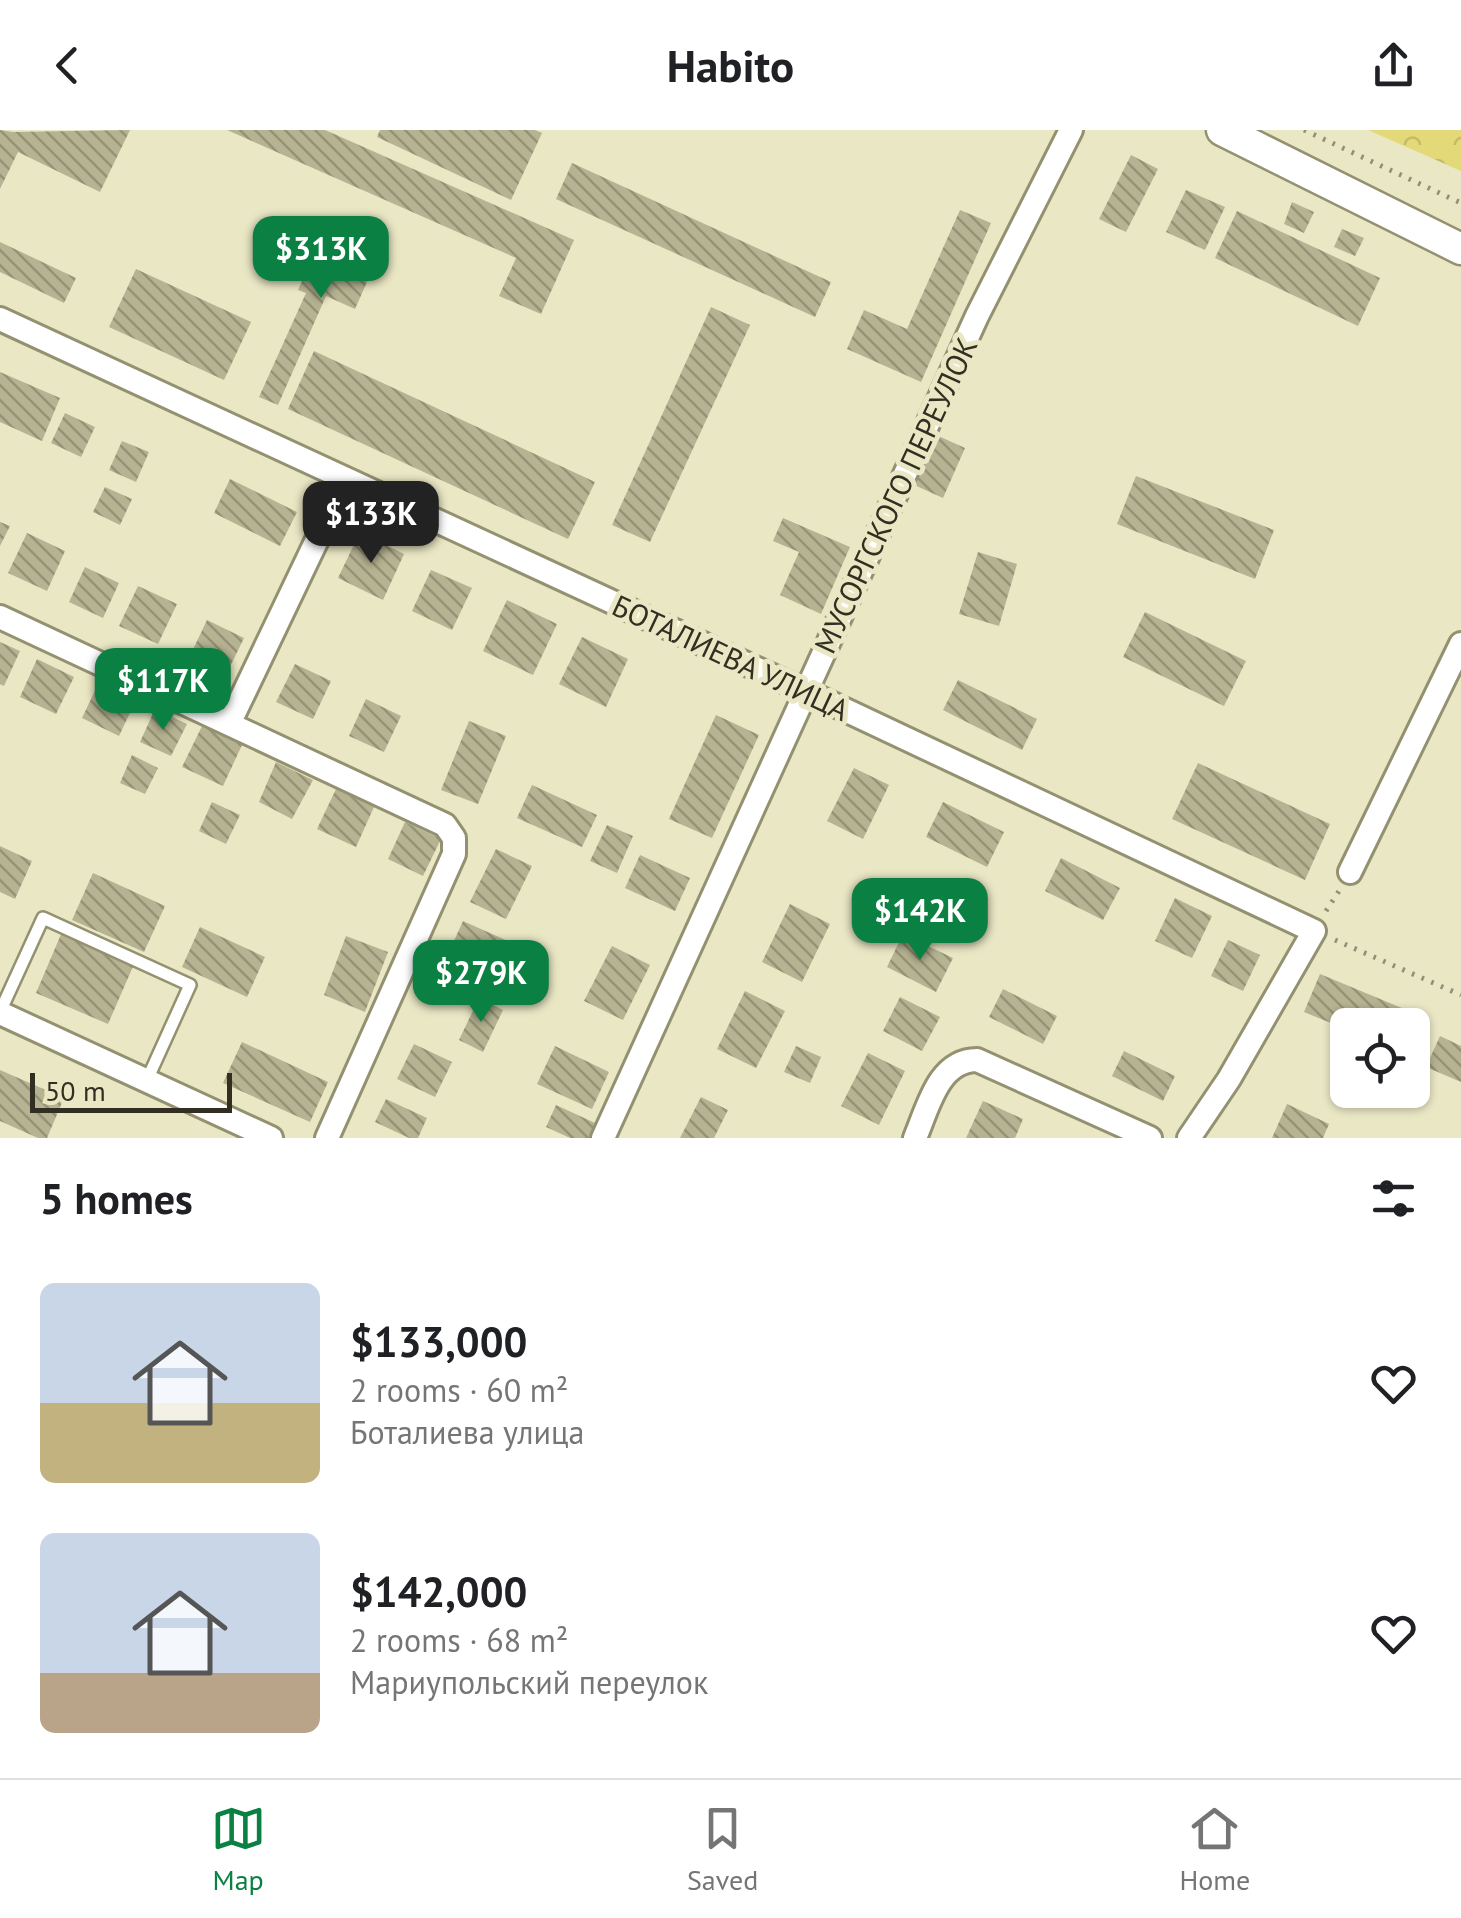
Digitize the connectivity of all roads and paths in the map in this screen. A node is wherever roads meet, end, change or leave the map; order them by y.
1 (1072, 130) edge
2 (1222, 130) edge
3 (1304, 130) edge
4 (1461, 202) edge
5 (1461, 249) edge
6 (0, 319) edge
7 (346, 478) junction
8 (0, 617) edge
9 (1461, 644) edge
10 (805, 691) junction
11 (229, 724) junction
12 (1350, 872) joint
13 (1314, 931) junction
14 (1461, 995) edge
15 (0, 1013) edge
16 (147, 1080) junction
17 (271, 1138) edge
18 (327, 1138) edge
19 (604, 1138) edge
20 (915, 1138) edge
21 (1150, 1138) edge
22 (1189, 1138) edge

1 - 10 street, МУСОРГСКОГО ПЕРЕУЛОК
2 - 5 street
3 - 4 path
6 - 7 street, БОТАЛИЕВА УЛИЦА
7 - 10 street, БОТАЛИЕВА УЛИЦА
7 - 11 street
8 - 11 street
9 - 12 street
10 - 13 street, БОТАЛИЕВА УЛИЦА
10 - 19 street, МУСОРГСКОГО ПЕРЕУЛОК
11 - 18 street
12 - 13 path
13 - 14 path
13 - 22 street
15 - 16 street
15 - 16 lane
16 - 17 street
20 - 21 street

